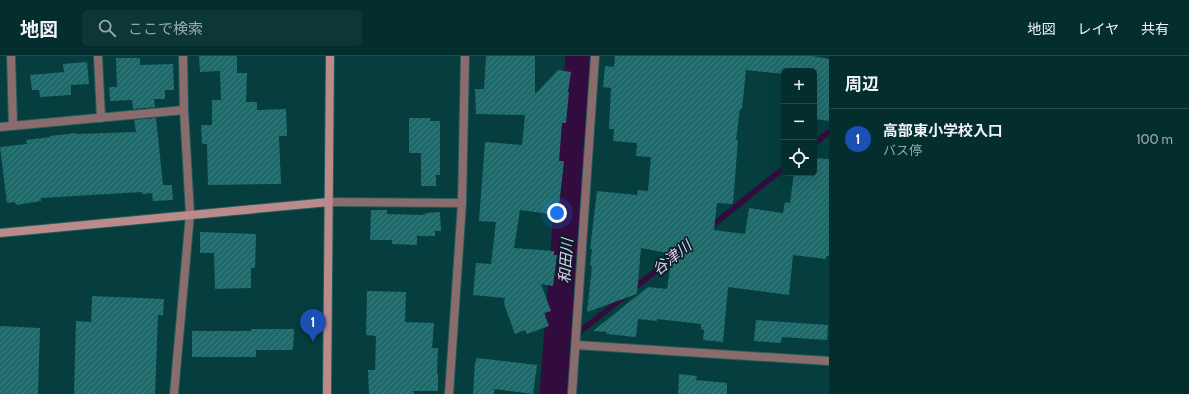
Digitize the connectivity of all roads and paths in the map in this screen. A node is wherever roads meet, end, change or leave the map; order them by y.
1 (11, 56) edge
2 (98, 56) edge
3 (183, 56) edge
4 (330, 56) edge
5 (465, 56) edge
6 (595, 56) edge
7 (184, 110) junction
8 (101, 118) junction
9 (13, 126) junction
10 (0, 127) edge
11 (329, 202) junction
12 (462, 203) junction
13 (190, 214) junction
14 (0, 232) edge
15 (576, 345) junction
16 (829, 361) edge
17 (174, 394) edge
18 (327, 394) edge
19 (449, 394) edge
20 (572, 394) edge

1 - 9 street
2 - 8 street
3 - 7 street
4 - 11 street
5 - 12 street
6 - 15 street
7 - 8 street
7 - 13 street
8 - 9 street
9 - 10 street
11 - 12 street
11 - 13 street
11 - 18 street
12 - 19 street
13 - 14 street
13 - 17 street
15 - 16 street
15 - 20 street

